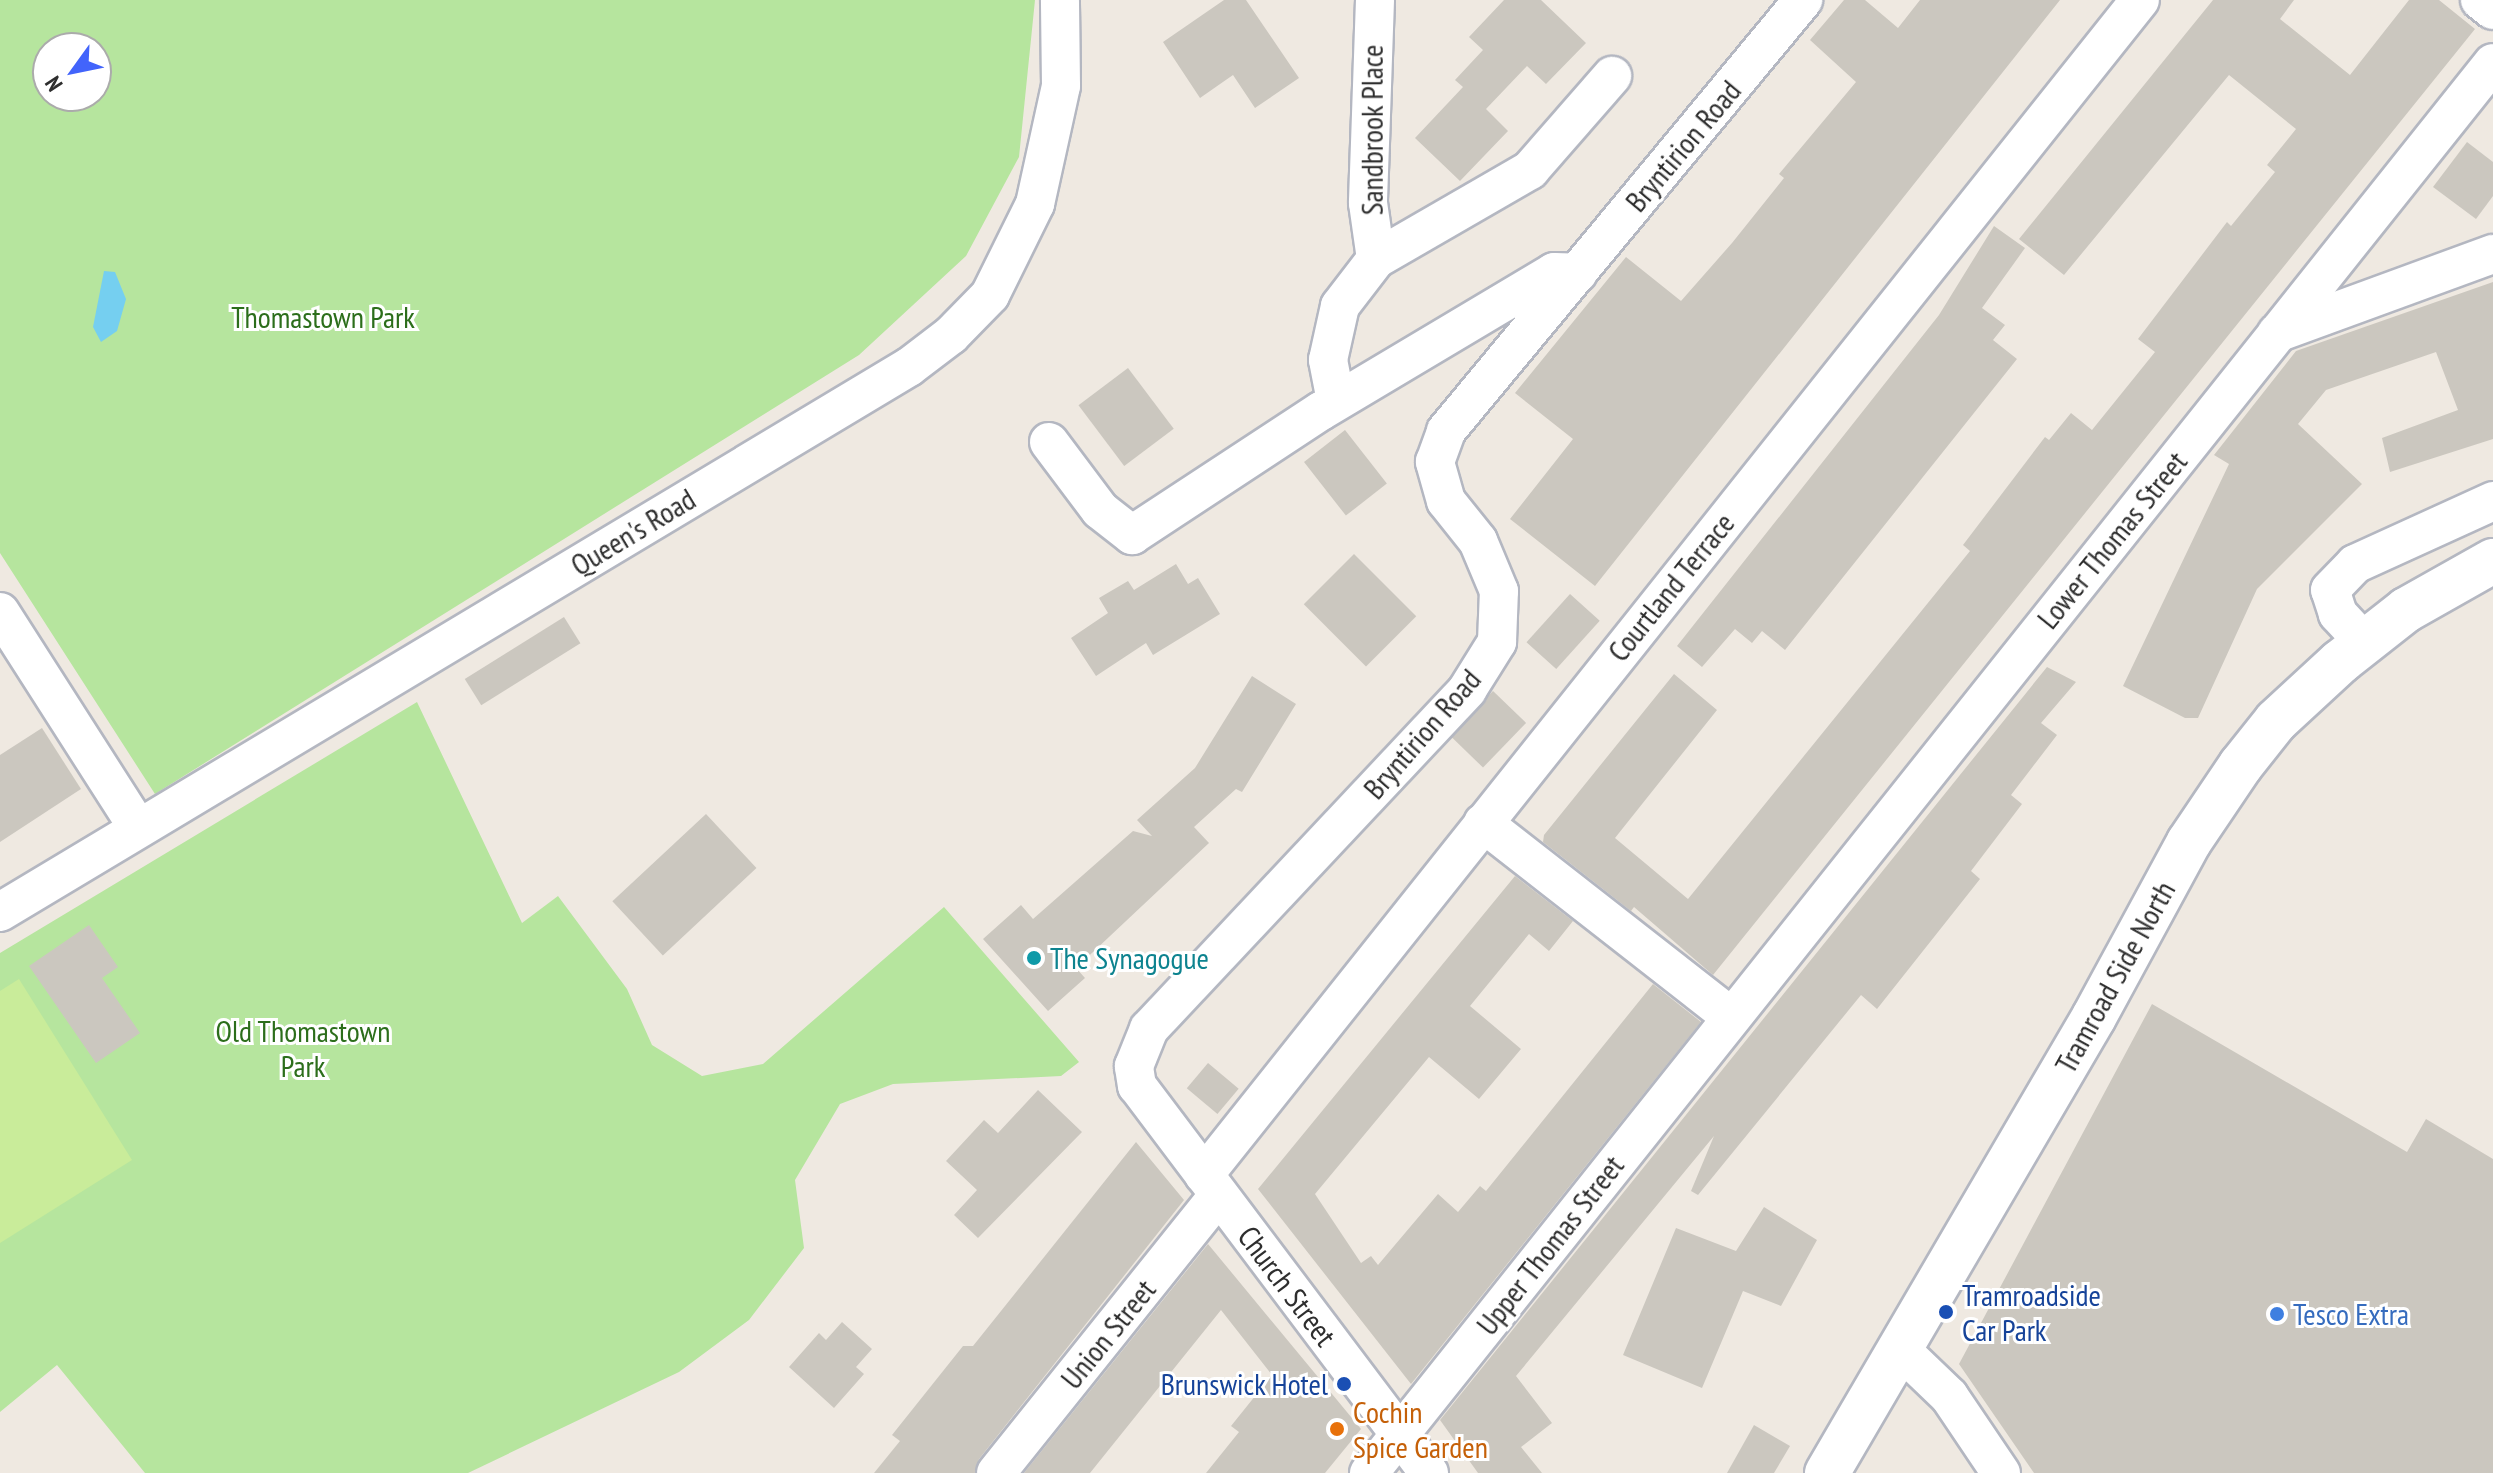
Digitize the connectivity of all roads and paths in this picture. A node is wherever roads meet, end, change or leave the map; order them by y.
1 (1060, 0) edge
2 (1375, 0) edge
3 (1803, 0) edge
4 (2140, 0) edge
5 (2480, 0) edge
6 (2493, 10) edge
7 (2493, 63) edge
8 (1612, 76) dead end
9 (2493, 254) edge
10 (1376, 259) junction
11 (1578, 273) junction
12 (2277, 333) junction
13 (1336, 401) junction
14 (1049, 442) dead end
15 (2493, 501) edge
16 (2493, 561) edge
17 (0, 612) edge
18 (2365, 643) junction
19 (1483, 823) junction
20 (137, 826) junction
21 (0, 912) edge
22 (1731, 1017) junction
23 (1211, 1185) junction
24 (1902, 1351) junction
25 (1400, 1435) junction
26 (996, 1473) edge
27 (1369, 1473) edge
28 (1429, 1473) edge
29 (1827, 1473) edge
30 (2001, 1473) edge

1 - 20 street, Queen's Road
2 - 10 street, Sandbrook Place
3 - 11 street, Bryntirion Road
4 - 19 street, Courtland Terrace
5 - 6 street
7 - 12 street, Lower Thomas Street
8 - 10 street, Sandbrook Place
9 - 12 street
10 - 13 street, Sandbrook Place
11 - 13 street
11 - 23 street, Bryntirion Road
12 - 22 street, Lower Thomas Street
13 - 14 street
15 - 18 street
16 - 18 street, Tramroad Side North
17 - 20 street
18 - 24 street, Tramroad Side North
19 - 22 street
19 - 23 street, Courtland Terrace
20 - 21 street, Queen's Road
22 - 25 street, Upper Thomas Street
23 - 25 street, Church Street
23 - 26 street, Union Street
24 - 29 street, Tramroad Side North
24 - 30 street
25 - 27 street, Upper Thomas Street
25 - 28 street, Church Street

